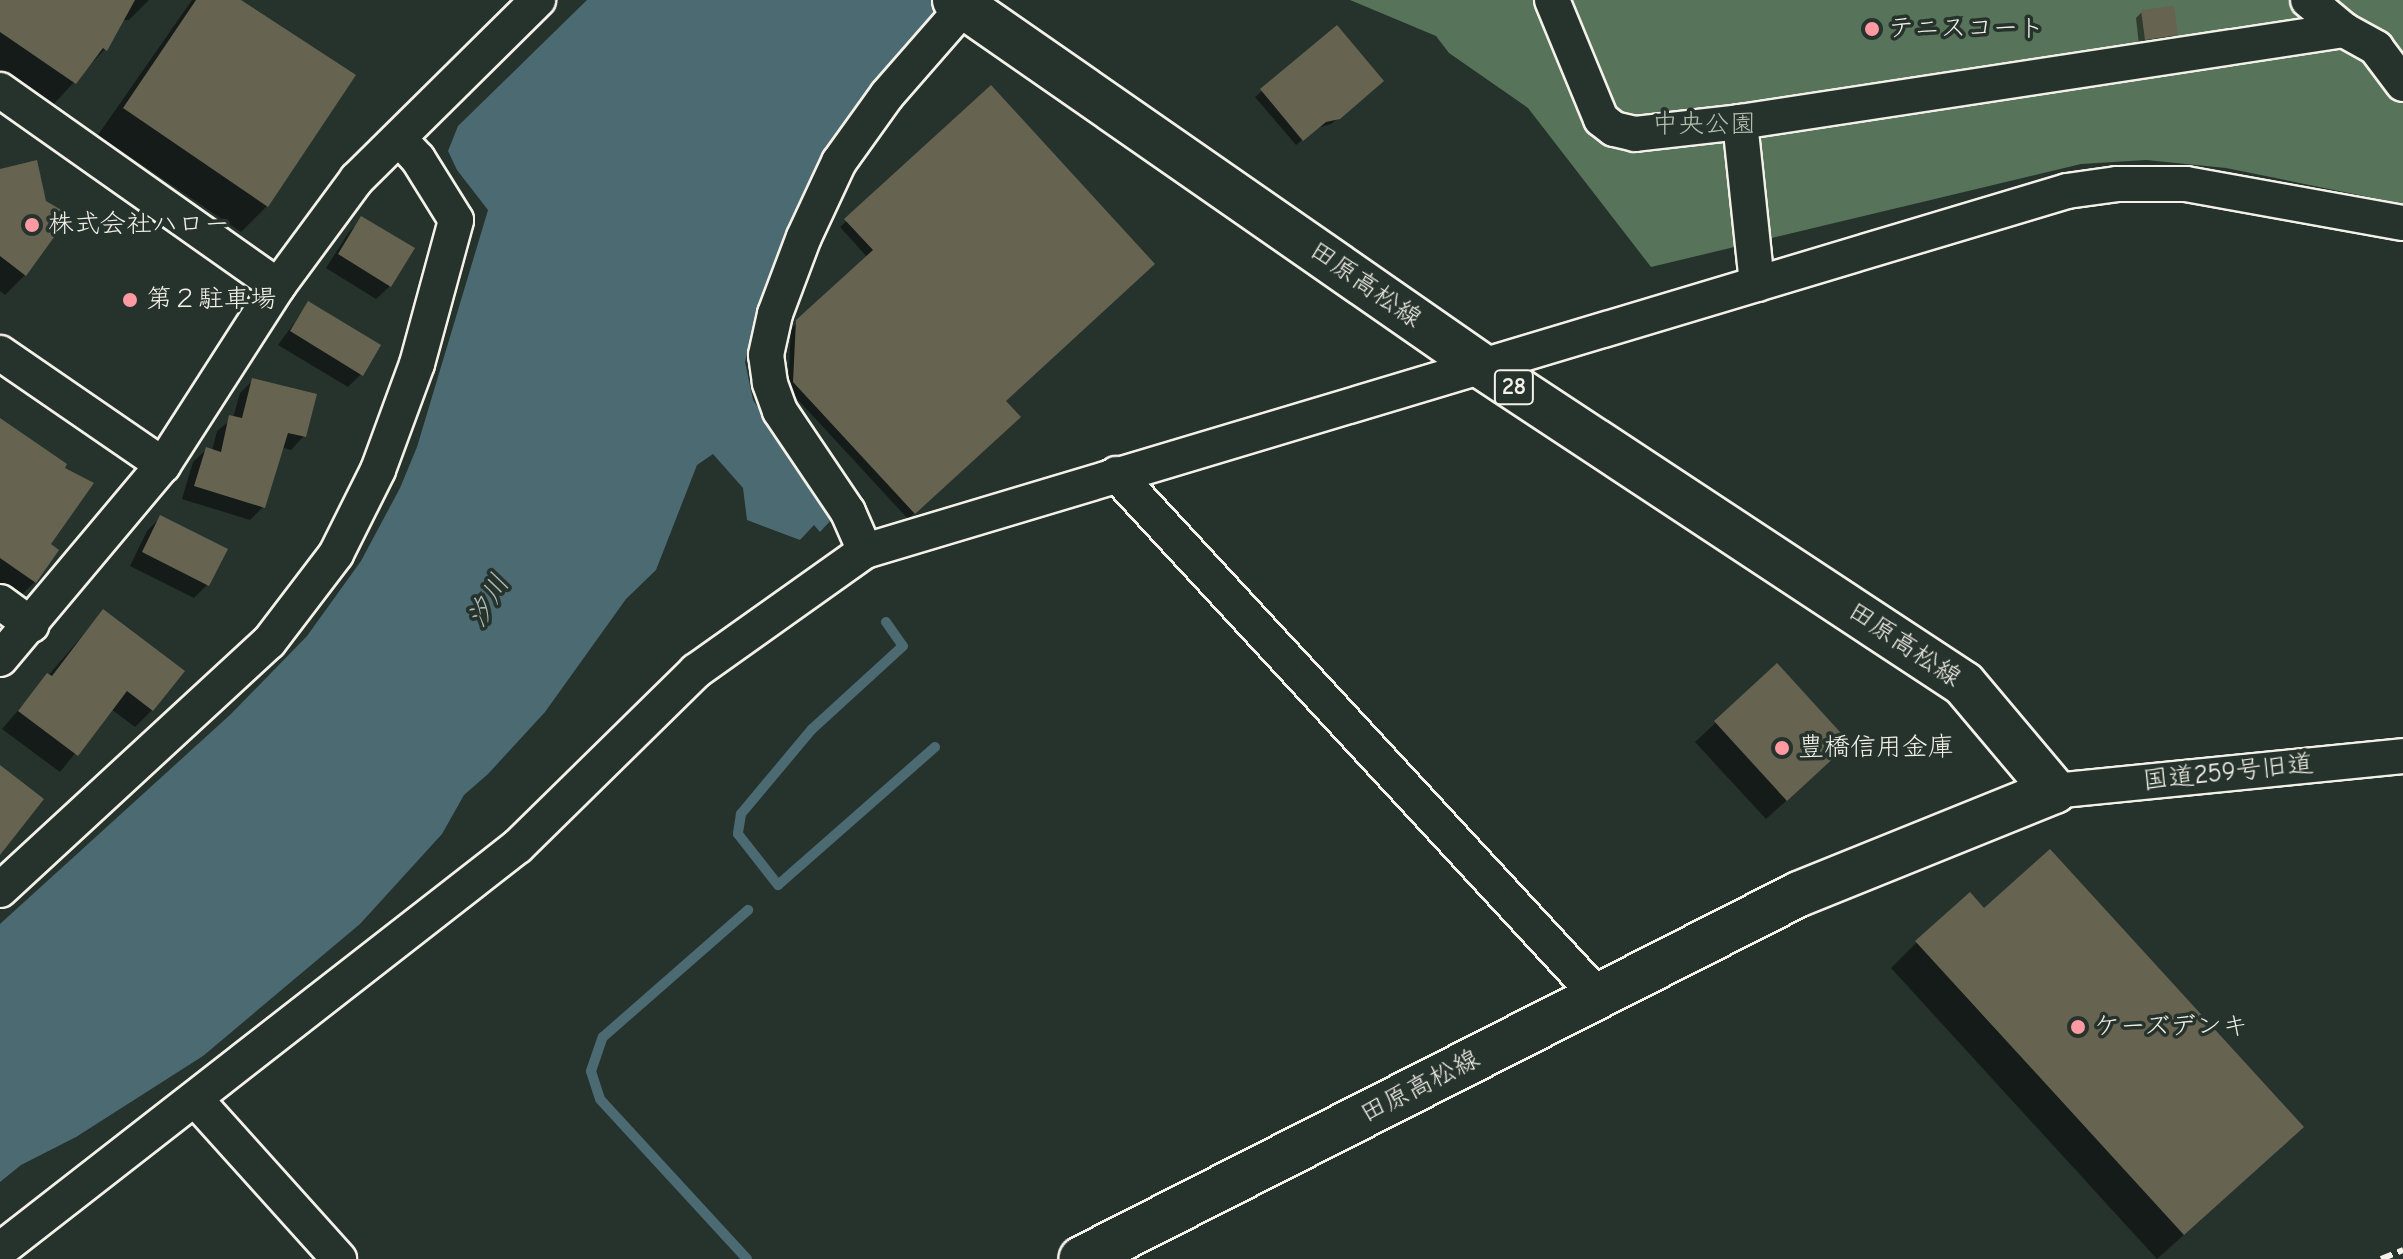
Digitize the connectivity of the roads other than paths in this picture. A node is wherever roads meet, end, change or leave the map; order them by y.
1 (538, 0) edge
2 (1552, 0) edge
3 (2308, 0) edge
4 (963, 2) edge
5 (2344, 30) junction
6 (2403, 84) edge
7 (0, 90) edge
8 (1740, 122) junction
9 (400, 140) junction
10 (2403, 223) edge
11 (1757, 284) junction
12 (278, 286) junction
13 (0, 353) edge
14 (1483, 367) junction
15 (163, 465) junction
16 (1116, 474) junction
17 (865, 551) junction
18 (0, 602) edge
19 (32, 625) junction
20 (0, 659) edge
21 (2403, 756) edge
22 (2054, 791) junction
23 (0, 890) edge
24 (1598, 996) junction
25 (196, 1100) junction
26 (0, 1250) edge
27 (339, 1259) edge
28 (1081, 1259) edge

1 - 9 street
2 - 8 street
3 - 5 street
4 - 14 main road, 田原高松線 / 28
4 - 17 street
5 - 6 street
5 - 8 street
7 - 12 street
8 - 11 street
9 - 12 street
9 - 23 street
10 - 11 street
11 - 14 street
12 - 15 street
13 - 15 street
14 - 16 street
14 - 22 main road, 田原高松線 / 28
15 - 19 street
16 - 17 street
16 - 24 street
17 - 25 street
18 - 19 street
19 - 20 street
21 - 22 street, 国道259号旧道
22 - 24 main road, 田原高松線
24 - 28 main road, 田原高松線
25 - 26 street
25 - 27 street

